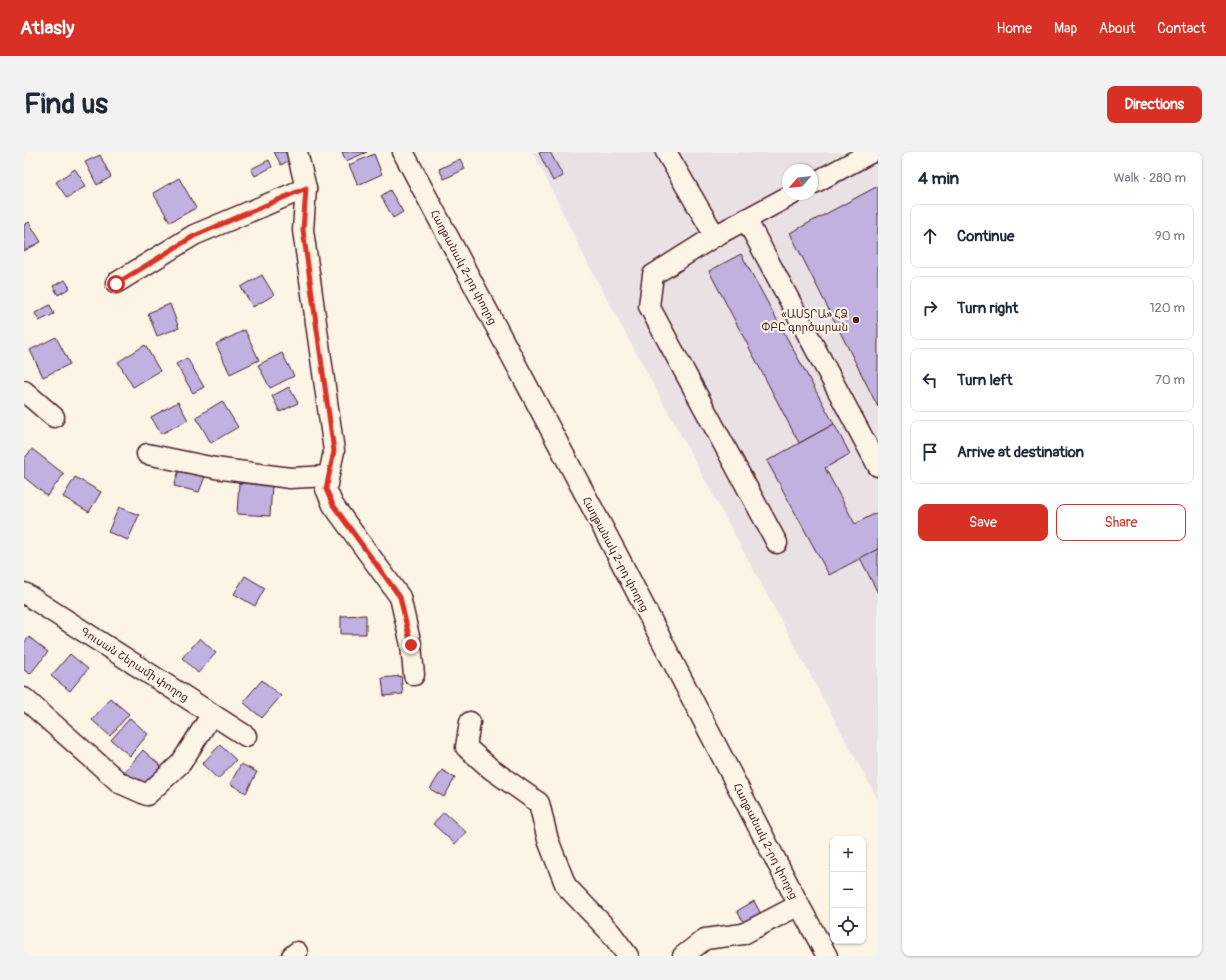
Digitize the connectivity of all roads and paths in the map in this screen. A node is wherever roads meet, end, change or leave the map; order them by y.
1 (297, 152) edge
2 (403, 152) edge
3 (666, 152) edge
4 (872, 152) edge
5 (818, 181) edge
6 (306, 188) junction
7 (782, 200) edge
8 (746, 219) junction
9 (715, 236) junction
10 (116, 284) dead end
11 (24, 391) edge
12 (54, 416) dead end
13 (147, 454) dead end
14 (878, 466) edge
15 (328, 476) junction
16 (777, 543) dead end
17 (24, 593) edge
18 (414, 675) dead end
19 (24, 698) edge
20 (212, 714) junction
21 (470, 722) dead end
22 (246, 736) dead end
23 (799, 905) junction
24 (628, 956) edge
25 (683, 956) edge
26 (827, 956) edge

1 - 6 street
2 - 23 street, Հաղթանակ 2-րդ փողոց
3 - 9 street
4 - 5 street
6 - 10 street
6 - 15 street
7 - 8 street
8 - 9 street
8 - 14 street
9 - 16 street
11 - 12 street
13 - 15 street
15 - 18 street
17 - 20 street, Գուսան Շերամի փողոց
19 - 20 street
20 - 22 street, Գուսան Շերամի փողոց
21 - 24 street
23 - 25 street
23 - 26 street, Հաղթանակ 2-րդ փողոց

